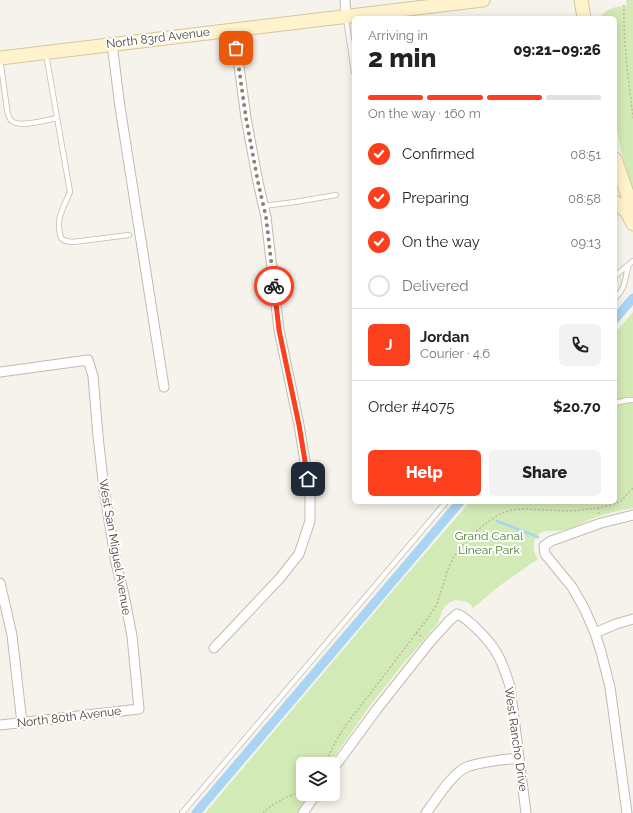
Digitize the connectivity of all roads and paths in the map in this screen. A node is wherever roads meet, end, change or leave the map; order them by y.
1 (345, 0) edge
2 (483, 0) edge
3 (582, 0) edge
4 (624, 5) dead end
5 (352, 16) edge
6 (354, 16) edge
7 (584, 16) edge
8 (346, 17) junction
9 (234, 30) junction
10 (112, 44) junction
11 (46, 52) junction
12 (0, 58) edge
13 (352, 58) edge
14 (57, 118) junction
15 (633, 118) edge
16 (617, 165) edge
17 (336, 195) dead end
18 (617, 204) edge
19 (263, 206) junction
20 (627, 212) junction
21 (633, 224) edge
22 (129, 235) dead end
23 (631, 262) edge
24 (617, 274) edge
25 (617, 296) edge
26 (0, 372) edge
27 (164, 386) dead end
28 (633, 400) edge
29 (617, 403) edge
30 (633, 488) edge
31 (617, 502) edge
32 (444, 504) edge
33 (611, 504) edge
34 (633, 515) edge
35 (0, 583) edge
36 (633, 619) edge
37 (595, 633) junction
38 (214, 648) dead end
39 (139, 709) joint
40 (22, 723) junction
41 (0, 725) edge
42 (328, 757) edge
43 (519, 758) junction
44 (340, 759) edge
45 (296, 793) edge
46 (311, 801) edge
47 (182, 813) edge
48 (263, 813) edge
49 (303, 813) edge
50 (426, 813) edge
51 (526, 813) edge
52 (626, 813) edge

1 - 8 street
2 - 6 main road, North 83rd Avenue
3 - 7 main road
4 - 15 path
5 - 8 main road, North 83rd Avenue
8 - 9 main road, North 83rd Avenue
8 - 13 lane
9 - 10 main road, North 83rd Avenue
9 - 19 street
10 - 11 main road, North 83rd Avenue
10 - 27 street
11 - 12 main road, North 83rd Avenue
11 - 14 lane
12 - 14 lane
14 - 22 lane
16 - 20 main road
17 - 19 lane
18 - 20 main road
19 - 38 street
20 - 21 main road
23 - 24 lane
23 - 25 lane
26 - 39 street, West San Miguel Avenue
28 - 29 lane
30 - 31 path
32 - 47 lane
33 - 42 path
34 - 37 street
35 - 40 street
36 - 37 street
37 - 52 street
39 - 40 street, North 80th Avenue
40 - 41 street, North 80th Avenue
43 - 44 street, West Rancho Drive
43 - 50 street
43 - 51 street, West Rancho Drive
45 - 48 path
46 - 49 street

